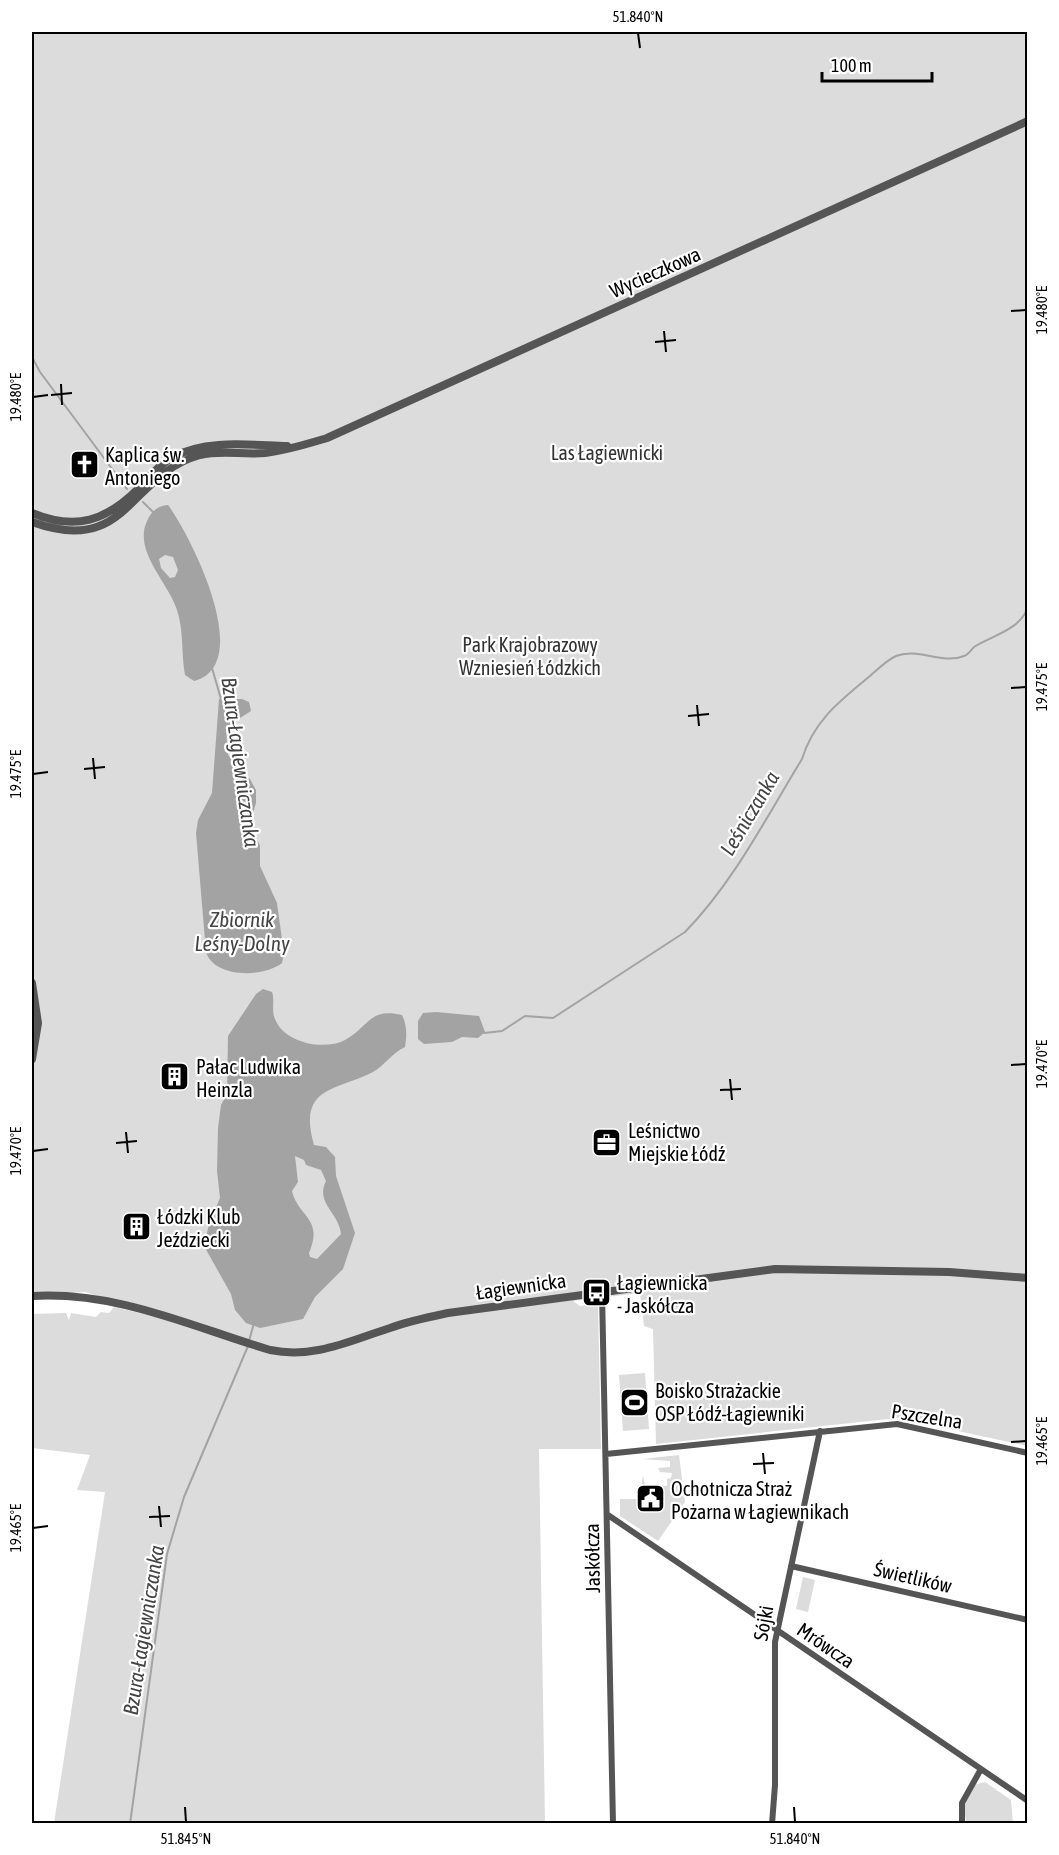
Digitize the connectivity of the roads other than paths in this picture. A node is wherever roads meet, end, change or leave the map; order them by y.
1 (1028, 121) edge
2 (294, 446) junction
3 (32, 513) edge
4 (32, 522) edge
5 (32, 983) edge
6 (32, 1059) edge
7 (1028, 1278) edge
8 (602, 1292) junction
9 (32, 1296) edge
10 (820, 1431) junction
11 (1028, 1453) edge
12 (606, 1454) junction
13 (608, 1515) junction
14 (791, 1566) junction
15 (1028, 1620) edge
16 (777, 1632) junction
17 (981, 1769) junction
18 (1028, 1801) edge
19 (613, 1824) edge
20 (772, 1824) edge
21 (962, 1824) edge

1 - 2 street, Wycieczkowa
2 - 3 street, Wycieczkowa
2 - 4 street, Wycieczkowa
5 - 6 street
7 - 8 street, Łagiewnicka
8 - 9 street, Łagiewnicka
8 - 12 street, Jaskółcza
10 - 11 street, Pszczelna
10 - 12 street, Pszczelna
10 - 14 street, Sójki
12 - 13 street, Jaskółcza
13 - 16 street, Mrówcza
13 - 19 street, Jaskółcza
14 - 15 street, Świetlików
14 - 16 street, Sójki
16 - 17 street, Mrówcza
16 - 20 street, Sójki
17 - 18 street, Mrówcza
17 - 21 street

